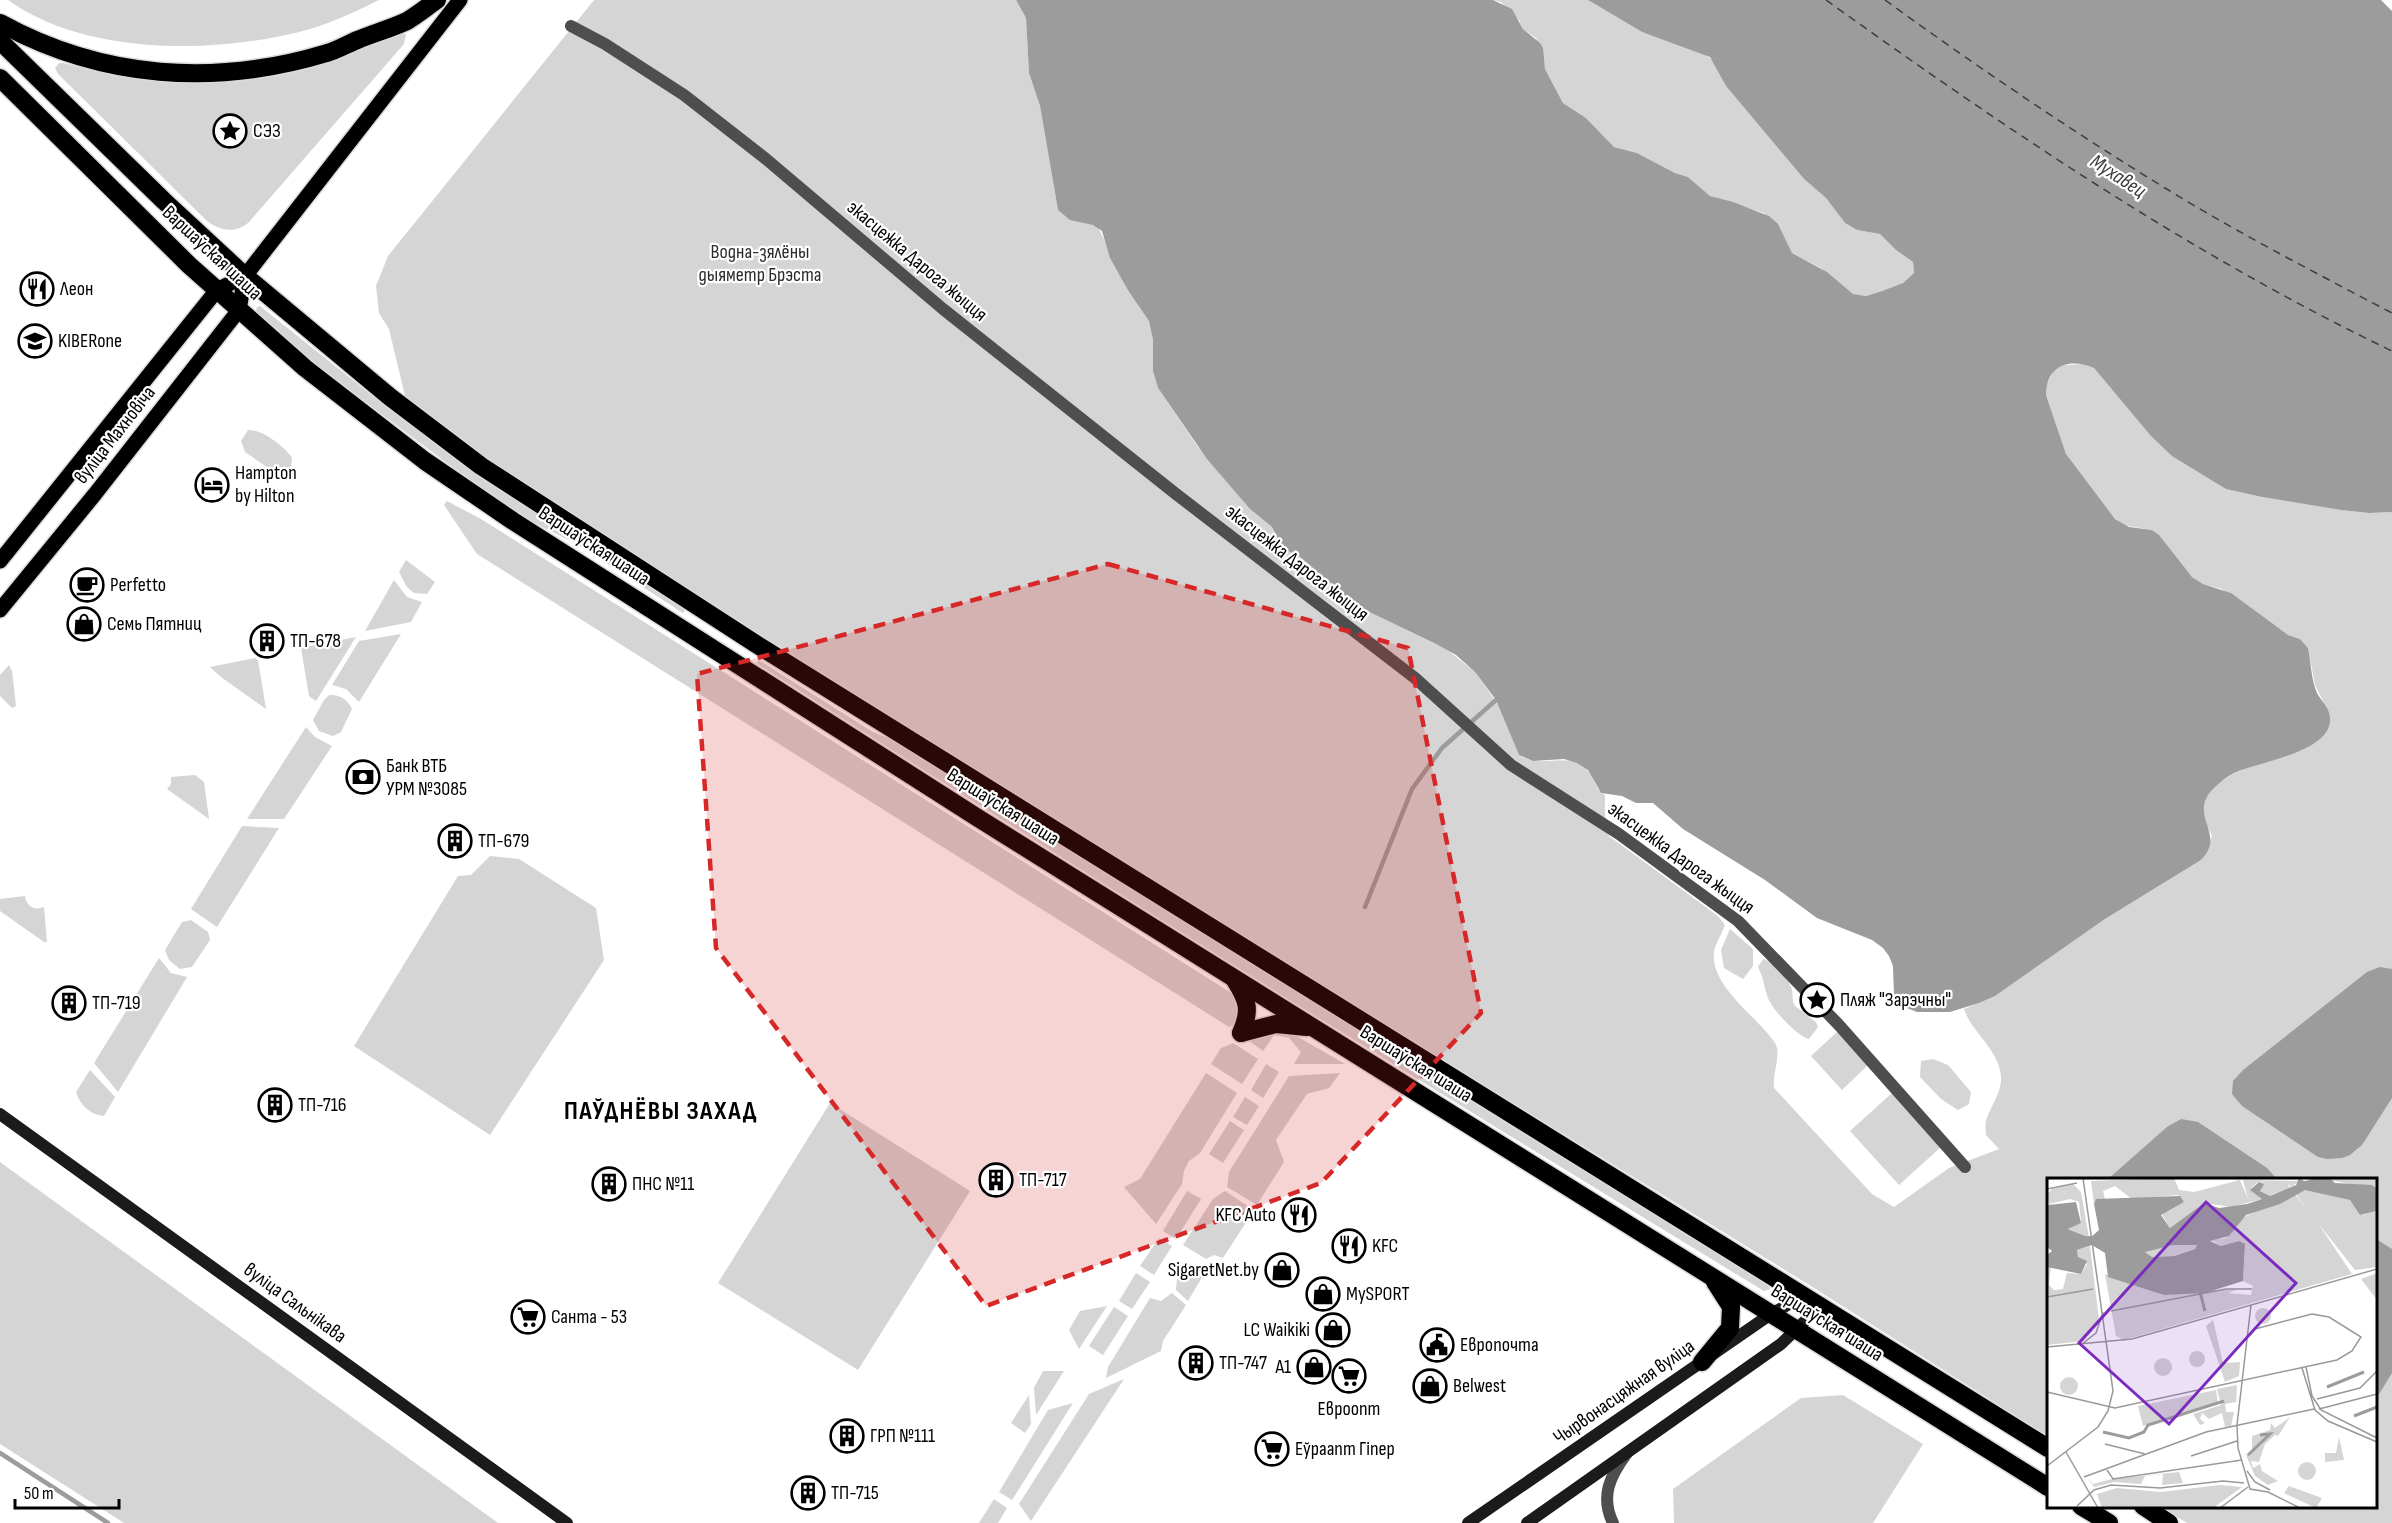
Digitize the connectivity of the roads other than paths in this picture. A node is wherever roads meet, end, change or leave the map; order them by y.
1 (437, 0) edge
2 (460, 0) edge
3 (0, 22) edge
4 (571, 26) dead end
5 (0, 41) edge
6 (0, 78) edge
7 (245, 276) junction
8 (217, 290) junction
9 (239, 310) junction
10 (0, 561) edge
11 (697, 606) junction
12 (0, 610) edge
13 (682, 629) junction
14 (756, 644) junction
15 (742, 668) junction
16 (1234, 979) junction
17 (1316, 1029) junction
18 (0, 1114) edge
19 (1965, 1167) dead end
20 (1713, 1278) junction
21 (1811, 1300) junction
22 (1771, 1314) junction
23 (1796, 1330) junction
24 (1702, 1362) junction
25 (2047, 1447) edge
26 (1629, 1451) junction
27 (2047, 1486) edge
28 (2084, 1508) edge
29 (2146, 1508) edge
30 (567, 1523) edge
31 (1468, 1523) edge
32 (1527, 1523) edge
33 (1613, 1523) edge
34 (2109, 1523) edge
35 (2169, 1523) edge

1 - 3 highway
2 - 7 main road, вуліца Махновіча
4 - 19 street, экасцежка Дарога жыцця
5 - 7 highway, Варшаўская шаша
6 - 8 highway, Варшаўская шаша
7 - 8 main road, вуліца Махновіча
7 - 9 main road, вуліца Махновіча
7 - 11 highway, Варшаўская шаша
8 - 9 highway, Варшаўская шаша
8 - 10 main road, вуліца Махновіча
9 - 12 main road, вуліца Махновіча
9 - 13 highway, Варшаўская шаша
11 - 13 highway
11 - 14 highway, Варшаўская шаша
13 - 15 highway, Варшаўская шаша
14 - 15 highway
14 - 21 highway, Варшаўская шаша
15 - 16 highway, Варшаўская шаша
16 - 17 highway, Варшаўская шаша
16 - 17 highway
17 - 20 highway, Варшаўская шаша
18 - 30 main road, вуліца Сальнікава
20 - 22 highway, Варшаўская шаша
20 - 24 highway
21 - 22 main road, Чырвонасцяжная вуліца
21 - 23 main road
21 - 25 highway, Варшаўская шаша
22 - 23 highway, Варшаўская шаша
22 - 24 main road, Чырвонасцяжная вуліца
23 - 26 main road
23 - 27 highway, Варшаўская шаша
24 - 31 main road, Чырвонасцяжная вуліца
26 - 32 main road
26 - 33 street
28 - 34 highway
29 - 35 highway

